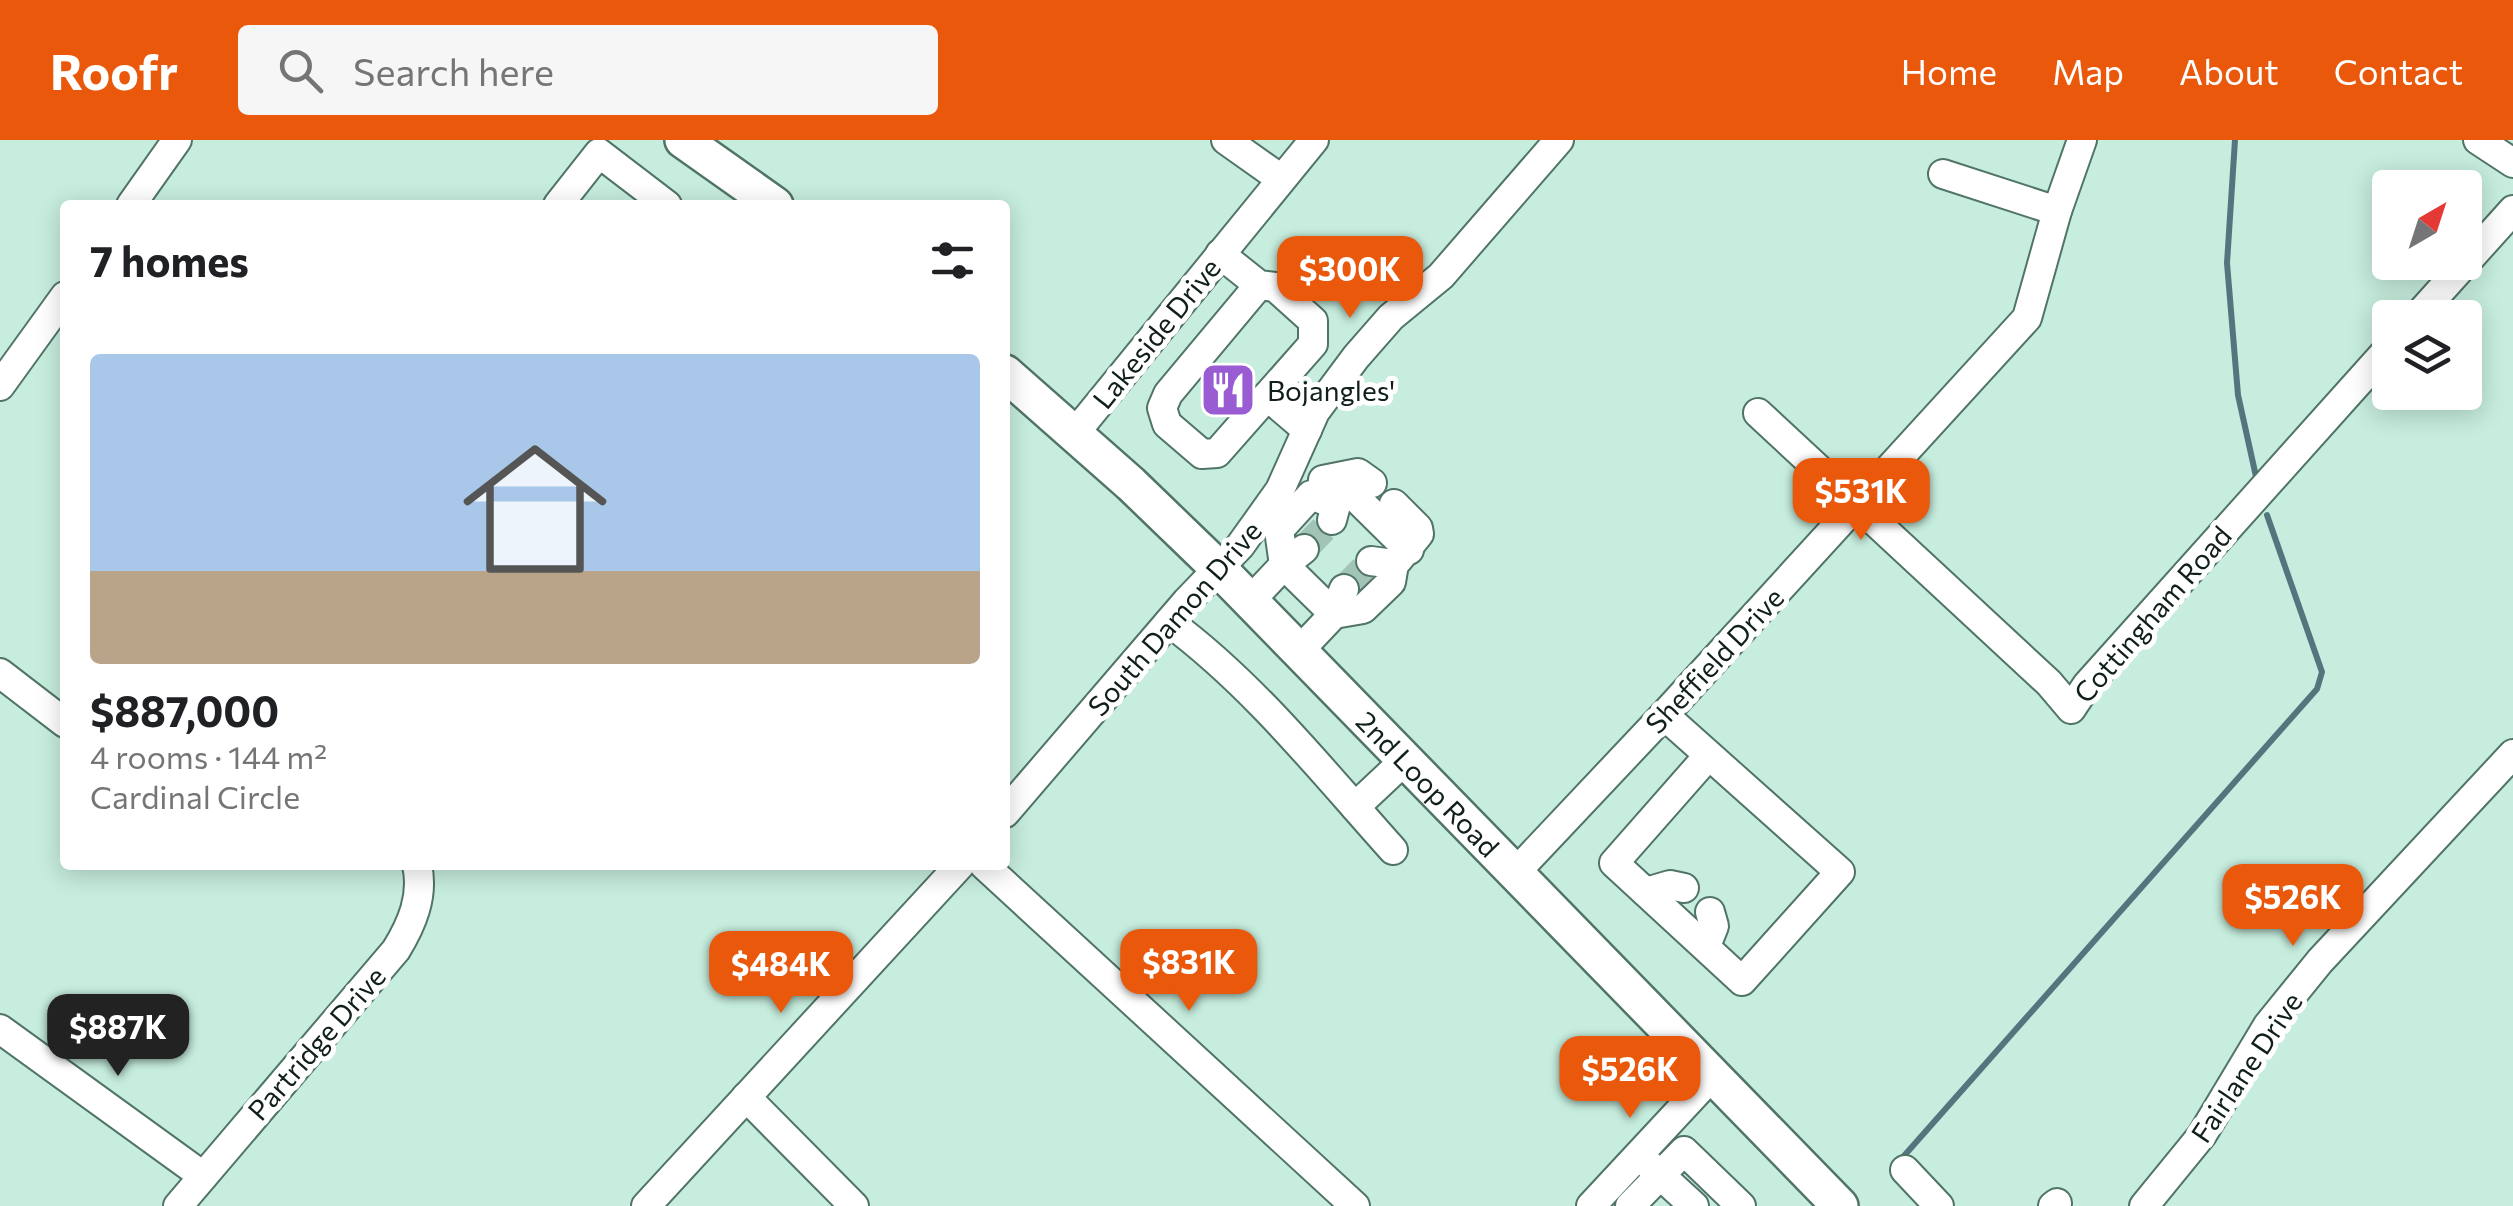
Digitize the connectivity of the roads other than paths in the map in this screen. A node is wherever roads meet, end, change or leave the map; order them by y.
1 (177, 140) edge
2 (682, 140) edge
3 (1226, 140) edge
4 (1314, 140) edge
5 (1558, 140) edge
6 (2082, 140) edge
7 (2478, 140) edge
8 (596, 144) edge
9 (2513, 163) edge
10 (1942, 174) dead end
11 (1281, 178) junction
12 (135, 200) edge
13 (568, 200) edge
14 (661, 200) edge
15 (768, 200) edge
16 (2513, 210) edge
17 (2057, 211) junction
18 (1220, 254) junction
19 (1259, 285) junction
20 (2432, 300) edge
21 (60, 303) edge
22 (2372, 367) edge
23 (1010, 377) edge
24 (0, 386) edge
25 (1267, 396) junction
26 (1758, 414) dead end
27 (1307, 430) junction
28 (1076, 434) junction
29 (1290, 467) junction
30 (1337, 493) junction
31 (1394, 504) dead end
32 (1856, 505) junction
33 (1294, 557) junction
34 (1391, 558) junction
35 (1218, 568) junction
36 (1250, 601) junction
37 (1339, 602) junction
38 (1169, 622) junction
39 (1299, 651) junction
40 (0, 673) edge
41 (1664, 715) junction
42 (60, 719) edge
43 (2513, 754) edge
44 (1709, 755) junction
45 (1405, 760) junction
46 (1010, 807) edge
47 (1355, 807) junction
48 (1393, 850) dead end
49 (417, 870) edge
50 (955, 870) edge
51 (989, 870) edge
52 (1516, 872) junction
53 (1684, 888) dead end
54 (1646, 892) junction
55 (1710, 912) dead end
56 (1706, 946) junction
57 (0, 1029) edge
58 (1712, 1076) junction
59 (746, 1096) junction
60 (1638, 1155) junction
61 (1905, 1170) dead end
62 (1660, 1175) junction
63 (203, 1176) junction
64 (2163, 1199) edge
65 (1600, 1203) edge
66 (178, 1206) edge
67 (646, 1206) edge
68 (854, 1206) edge
69 (1355, 1206) edge
70 (1630, 1206) edge
71 (1694, 1206) edge
72 (1741, 1206) edge
73 (1840, 1206) edge
74 (1939, 1206) edge

1 - 12 street
2 - 15 main road
3 - 11 street
4 - 11 street, Lakeside Drive
5 - 27 street, South Damon Drive
6 - 17 street, Sheffield Drive
7 - 9 street
8 - 13 street
8 - 14 street
10 - 17 street
11 - 18 street, Lakeside Drive
16 - 20 street
17 - 32 street, Sheffield Drive
18 - 19 street
18 - 28 street, Lakeside Drive
19 - 25 street
19 - 25 street
21 - 24 street
22 - 32 street, Cottingham Road
23 - 28 main road, 2nd Loop Road
25 - 27 street
26 - 32 street
27 - 29 street, South Damon Drive
28 - 35 main road, 2nd Loop Road
29 - 30 street
29 - 35 street, South Damon Drive
30 - 33 street
30 - 34 street
31 - 34 street
32 - 41 street, Sheffield Drive
33 - 36 street
33 - 37 street
34 - 37 street
35 - 36 main road, 2nd Loop Road
35 - 38 street, South Damon Drive
36 - 39 main road, 2nd Loop Road
37 - 39 street
38 - 46 street, South Damon Drive
38 - 47 street
39 - 45 main road, 2nd Loop Road
40 - 42 street
41 - 44 street
41 - 52 street, Sheffield Drive
43 - 64 street, Fairlane Drive
44 - 54 street
44 - 56 street
45 - 47 street
45 - 52 main road, 2nd Loop Road
47 - 48 street
49 - 63 street, Partridge Drive
50 - 59 street
51 - 69 street
52 - 58 main road, 2nd Loop Road
53 - 54 street
54 - 56 street
55 - 56 street
57 - 63 street
58 - 60 street
58 - 73 main road, 2nd Loop Road
59 - 67 street
59 - 68 street
60 - 62 street
60 - 65 street
61 - 74 street
62 - 70 street
62 - 71 street
62 - 72 street
63 - 66 street, Partridge Drive

